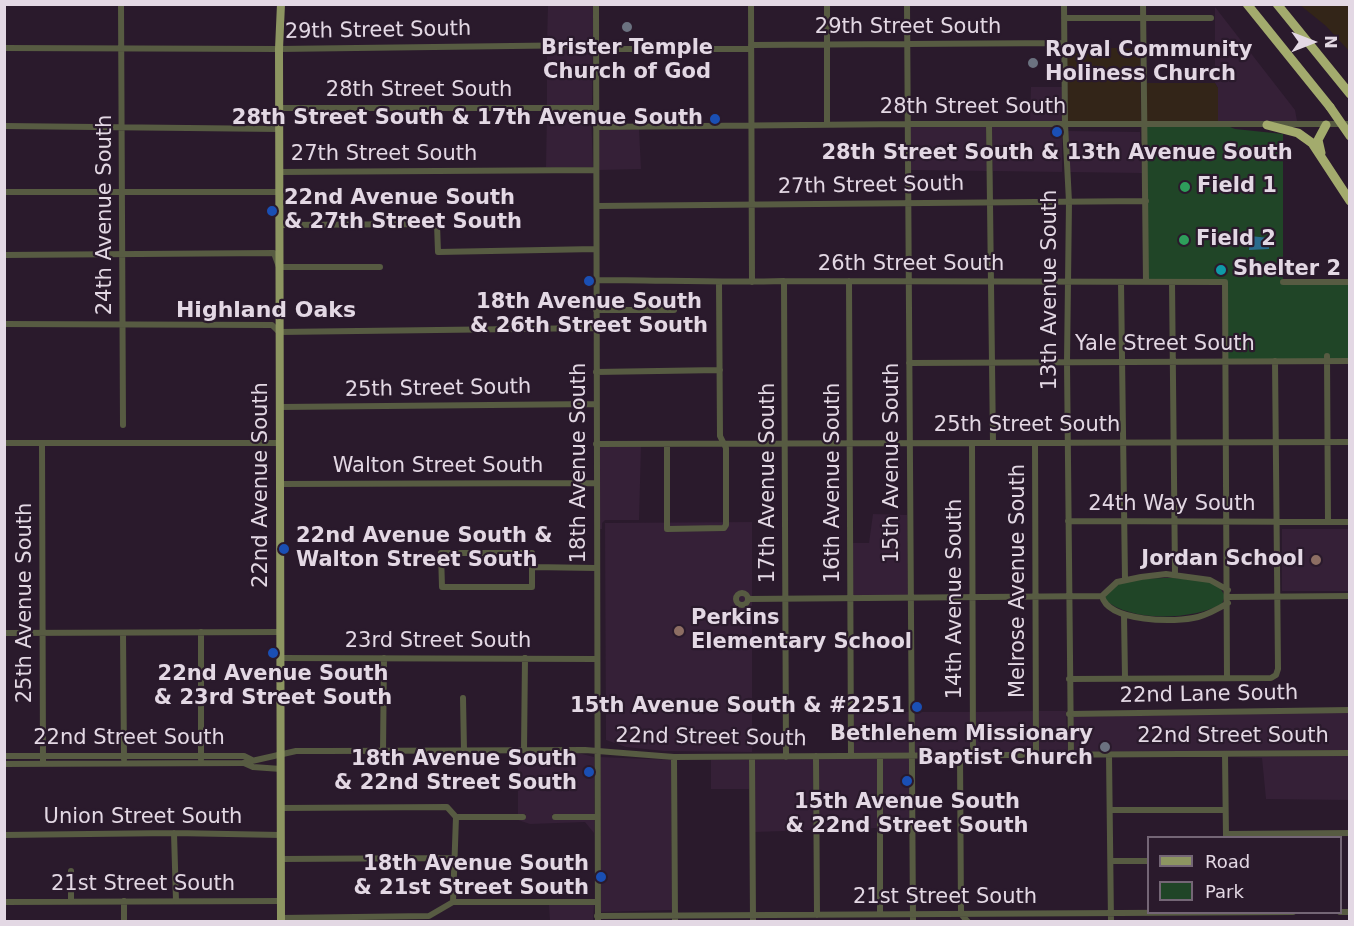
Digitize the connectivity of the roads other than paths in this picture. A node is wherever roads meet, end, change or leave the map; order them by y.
1 (121, 4) edge
2 (276, 4) edge
3 (281, 4) edge
4 (596, 4) edge
5 (751, 4) edge
6 (827, 4) edge
7 (906, 4) edge
8 (1064, 4) edge
9 (1143, 4) edge
10 (1246, 4) edge
11 (1277, 4) edge
12 (1064, 18) junction
13 (1143, 18) junction
14 (1211, 18) dead end
15 (1064, 43) junction
16 (827, 44) junction
17 (907, 44) junction
18 (751, 47) junction
19 (4, 48) edge
20 (596, 48) junction
21 (122, 49) junction
22 (279, 49) junction
23 (1350, 94) edge
24 (279, 108) junction
25 (596, 108) junction
26 (907, 124) junction
27 (989, 124) junction
28 (1065, 124) junction
29 (1350, 124) edge
30 (827, 125) junction
31 (1267, 125) junction
32 (1326, 125) junction
33 (4, 126) edge
34 (752, 126) junction
35 (1146, 126) junction
36 (122, 127) junction
37 (596, 127) junction
38 (279, 129) junction
39 (1350, 136) edge
40 (1322, 157) junction
41 (596, 170) junction
42 (279, 172) junction
43 (122, 191) junction
44 (4, 192) edge
45 (279, 192) junction
46 (990, 201) junction
47 (1146, 201) junction
48 (1350, 201) edge
49 (908, 202) junction
50 (1069, 202) junction
51 (752, 204) junction
52 (597, 206) junction
53 (279, 225) junction
54 (596, 249) junction
55 (123, 254) junction
56 (4, 255) edge
57 (279, 267) junction
58 (380, 267) dead end
59 (596, 280) junction
60 (784, 281) junction
61 (849, 281) junction
62 (909, 281) junction
63 (991, 281) junction
64 (752, 282) junction
65 (1069, 282) junction
66 (1121, 282) junction
67 (1146, 282) junction
68 (1172, 282) junction
69 (1283, 282) dead end
70 (1350, 282) edge
71 (719, 283) junction
72 (596, 310) junction
73 (674, 310) dead end
74 (4, 324) edge
75 (123, 325) junction
76 (596, 328) junction
77 (279, 332) junction
78 (1328, 359) junction
79 (1275, 361) junction
80 (1350, 361) edge
81 (1067, 362) junction
82 (1122, 362) junction
83 (1172, 362) junction
84 (1225, 362) junction
85 (909, 363) junction
86 (992, 363) junction
87 (720, 370) junction
88 (596, 372) junction
89 (596, 404) junction
90 (280, 407) junction
91 (123, 425) dead end
92 (1123, 442) junction
93 (1173, 442) junction
94 (1226, 442) junction
95 (1276, 442) junction
96 (1328, 442) junction
97 (1350, 442) edge
98 (4, 443) edge
99 (42, 443) junction
100 (280, 443) junction
101 (723, 443) junction
102 (785, 443) junction
103 (850, 443) junction
104 (910, 443) junction
105 (972, 443) junction
106 (993, 443) junction
107 (1035, 443) junction
108 (1067, 443) junction
109 (596, 444) junction
110 (668, 444) junction
111 (596, 483) junction
112 (280, 484) junction
113 (1068, 521) junction
114 (1124, 521) junction
115 (1174, 521) junction
116 (1227, 521) junction
117 (1276, 521) junction
118 (1328, 522) junction
119 (1350, 522) edge
120 (532, 567) junction
121 (596, 568) junction
122 (1175, 575) junction
123 (1125, 580) junction
124 (1277, 595) junction
125 (1101, 596) junction
126 (1228, 596) junction
127 (1350, 596) edge
128 (1036, 597) junction
129 (1069, 597) junction
130 (911, 598) junction
131 (974, 598) junction
132 (748, 599) dead end
133 (786, 599) junction
134 (850, 599) junction
135 (1124, 615) junction
136 (201, 632) junction
137 (280, 632) junction
138 (4, 633) edge
139 (42, 633) junction
140 (123, 633) junction
141 (281, 658) junction
142 (384, 658) junction
143 (525, 658) junction
144 (596, 659) junction
145 (1125, 678) junction
146 (1227, 678) junction
147 (1069, 679) junction
148 (463, 698) dead end
149 (1350, 710) edge
150 (1070, 714) junction
151 (464, 750) junction
152 (524, 750) junction
153 (383, 751) junction
154 (597, 751) junction
155 (1350, 753) edge
156 (281, 754) junction
157 (1036, 754) junction
158 (1225, 754) junction
159 (973, 755) junction
160 (1071, 755) junction
161 (1109, 755) junction
162 (4, 756) edge
163 (43, 756) junction
164 (816, 756) junction
165 (851, 756) junction
166 (880, 756) junction
167 (912, 756) junction
168 (960, 756) junction
169 (675, 757) junction
170 (752, 757) junction
171 (786, 757) junction
172 (124, 759) junction
173 (201, 759) junction
174 (253, 760) junction
175 (43, 763) junction
176 (243, 763) junction
177 (4, 764) edge
178 (281, 769) junction
179 (281, 808) junction
180 (1110, 810) junction
181 (1225, 810) junction
182 (456, 817) junction
183 (524, 817) dead end
184 (555, 817) dead end
185 (597, 817) junction
186 (174, 833) junction
187 (1350, 833) edge
188 (4, 835) edge
189 (281, 835) junction
190 (1226, 836) edge
191 (1303, 836) edge
192 (453, 858) junction
193 (281, 859) junction
194 (1111, 861) junction
195 (1147, 861) edge
196 (71, 871) dead end
197 (71, 901) junction
198 (124, 901) junction
199 (176, 901) junction
200 (281, 901) junction
201 (4, 902) edge
202 (453, 902) junction
203 (597, 902) junction
204 (1111, 913) junction
205 (1147, 913) edge
206 (880, 914) junction
207 (961, 914) junction
208 (1036, 914) junction
209 (1209, 914) edge
210 (1250, 914) edge
211 (817, 915) junction
212 (1228, 915) edge
213 (675, 918) edge
214 (753, 918) edge
215 (861, 918) edge
216 (913, 918) edge
217 (597, 919) edge
218 (282, 920) edge
219 (124, 921) edge
220 (968, 921) edge
221 (1036, 921) edge
222 (1112, 921) edge

1 - 21 street, 24th Avenue South
2 - 22 main road, 22nd Avenue South
3 - 22 main road, 22nd Avenue South
4 - 20 street, 18th Avenue South
5 - 18 street
6 - 16 street
7 - 17 street, 15th Avenue South
8 - 12 street, 13th Avenue South
9 - 13 street
10 - 39 highway, bridge
11 - 23 highway
12 - 13 street
12 - 15 street, 13th Avenue South
13 - 14 street
13 - 35 street
15 - 17 street, 29th Street South
15 - 28 street, 13th Avenue South
16 - 17 street, 29th Street South
16 - 18 street, 29th Street South
16 - 30 street
17 - 26 street, 15th Avenue South
18 - 20 street, 29th Street South
18 - 34 street
19 - 21 street, 29th Street South
20 - 22 street, 29th Street South
20 - 25 street, 18th Avenue South
21 - 22 street, 29th Street South
21 - 36 street, 24th Avenue South
22 - 24 main road, 22nd Avenue South
24 - 25 street, 28th Street South
24 - 38 main road, 22nd Avenue South
25 - 37 street, 18th Avenue South
26 - 27 street, 28th Street South
26 - 30 street, 28th Street South
26 - 49 street, 15th Avenue South
27 - 28 street, 28th Street South
27 - 46 street
28 - 35 street, 28th Street South
28 - 50 street, 13th Avenue South
29 - 32 street, 28th Street South
30 - 34 street, 28th Street South
31 - 32 street, 28th Street South
31 - 35 street, 28th Street South
31 - 40 highway
32 - 40 highway
33 - 36 street
34 - 37 street, 28th Street South
34 - 51 street
35 - 47 street
36 - 38 street
36 - 43 street, 24th Avenue South
37 - 41 street, 18th Avenue South
38 - 42 main road, 22nd Avenue South
40 - 48 highway
41 - 42 street, 27th Street South
41 - 52 street, 18th Avenue South
42 - 45 main road, 22nd Avenue South
43 - 44 street, 27th Street South
43 - 45 street, 27th Street South
43 - 55 street, 24th Avenue South
45 - 53 main road, 22nd Avenue South
46 - 49 street, 27th Street South
46 - 50 street, 27th Street South
46 - 63 street
47 - 50 street, 27th Street South
47 - 67 street
49 - 51 street, 27th Street South
49 - 62 street, 15th Avenue South
50 - 65 street, 13th Avenue South
51 - 52 street, 27th Street South
51 - 64 street
52 - 54 street, 18th Avenue South
53 - 54 street
53 - 57 main road, 22nd Avenue South
54 - 59 street, 18th Avenue South
55 - 56 street
55 - 57 street
55 - 75 street, 24th Avenue South
57 - 58 street
57 - 77 main road, 22nd Avenue South
59 - 71 street, 26th Street South
59 - 72 street, 18th Avenue South
60 - 61 street, 26th Street South
60 - 64 street, 26th Street South
60 - 102 street, 17th Avenue South
61 - 62 street, 26th Street South
61 - 103 street, 16th Avenue South
62 - 63 street, 26th Street South
62 - 85 street, 15th Avenue South
63 - 65 street, 26th Street South
63 - 86 street
64 - 71 street, 26th Street South
65 - 66 street, 26th Street South
65 - 81 street, 13th Avenue South
66 - 67 street, 26th Street South
66 - 82 street
67 - 68 street, 26th Street South
68 - 83 street
68 - 84 street, 26th Street South
69 - 70 street
71 - 87 street
72 - 73 street
72 - 76 street, 18th Avenue South
74 - 75 street
75 - 77 street
75 - 91 street, 24th Avenue South
76 - 77 street
76 - 88 street, 18th Avenue South
77 - 90 main road, 22nd Avenue South
78 - 79 street, Yale Street South
78 - 80 street, Yale Street South
78 - 96 street
79 - 84 street, Yale Street South
79 - 95 street
81 - 82 street, Yale Street South
81 - 86 street, Yale Street South
81 - 108 street, 13th Avenue South
82 - 83 street, Yale Street South
82 - 92 street
83 - 84 street, Yale Street South
83 - 93 street
84 - 94 street
85 - 86 street, Yale Street South
85 - 104 street, 15th Avenue South
86 - 106 street
87 - 88 street
87 - 101 street
88 - 89 street, 18th Avenue South
89 - 90 street, 25th Street South
89 - 109 street, 18th Avenue South
90 - 100 main road, 22nd Avenue South
92 - 93 street, 25th Street South
92 - 108 street, 25th Street South
92 - 114 street
93 - 94 street, 25th Street South
93 - 115 street
94 - 95 street, 25th Street South
94 - 116 street
95 - 96 street, 25th Street South
95 - 117 street
96 - 97 street, 25th Street South
96 - 118 street
98 - 99 street
99 - 100 street
99 - 139 street, 25th Avenue South
100 - 112 main road, 22nd Avenue South
101 - 102 street, 25th Street South
101 - 110 street, 25th Street South
101 - 110 street
102 - 103 street, 25th Street South
102 - 133 street, 17th Avenue South
103 - 104 street, 25th Street South
103 - 134 street, 16th Avenue South
104 - 105 street, 25th Street South
104 - 130 street, 15th Avenue South
105 - 106 street, 25th Street South
105 - 131 street, 14th Avenue South
106 - 107 street, 25th Street South
107 - 108 street, 25th Street South
107 - 128 street, Melrose Avenue South
108 - 113 street, 13th Avenue South
109 - 110 street, 25th Street South
109 - 111 street, 18th Avenue South
111 - 112 street, Walton Street South
111 - 121 street, 18th Avenue South
112 - 137 main road, 22nd Avenue South
113 - 114 street, 24th Way South
113 - 129 street, 13th Avenue South
114 - 115 street, 24th Way South
114 - 123 street
115 - 116 street, 24th Way South
115 - 122 street
116 - 117 street, 24th Way South
116 - 126 street
117 - 118 street, 24th Way South
117 - 124 street
118 - 119 street, 24th Way South
120 - 120 street
120 - 121 street
121 - 144 street, 18th Avenue South
122 - 123 street
122 - 126 street
123 - 125 street
124 - 126 street
124 - 127 street
124 - 146 street
125 - 129 street
125 - 135 street
126 - 135 street
126 - 146 street
128 - 129 street
128 - 131 street
128 - 157 street, Melrose Avenue South
129 - 147 street, 13th Avenue South
130 - 131 street
130 - 134 street
130 - 167 street, 15th Avenue South
131 - 159 street, 14th Avenue South
132 - 133 street
133 - 134 street
133 - 171 street, 17th Avenue South
134 - 165 street, 16th Avenue South
135 - 145 street
136 - 137 street
136 - 140 street
136 - 173 street
137 - 141 main road, 22nd Avenue South
138 - 139 street
139 - 140 street
139 - 163 street, 25th Avenue South
140 - 172 street
141 - 142 street, 23rd Street South
141 - 156 main road, 22nd Avenue South
142 - 143 street, 23rd Street South
142 - 153 street
143 - 144 street, 23rd Street South
143 - 152 street
144 - 154 street, 18th Avenue South
145 - 146 street
145 - 147 street
147 - 150 street, 13th Avenue South
148 - 151 street
149 - 150 street, 22nd Lane South
150 - 160 street, 13th Avenue South
151 - 152 street, 22nd Street South
151 - 153 street, 22nd Street South
152 - 154 street, 22nd Street South
153 - 156 street, 22nd Street South
154 - 169 street, 22nd Street South
154 - 185 street, 18th Avenue South
155 - 158 street, 22nd Street South
156 - 174 street, 22nd Street South
156 - 178 main road, 22nd Avenue South
157 - 159 street, 22nd Street South
157 - 160 street, 22nd Street South
158 - 161 street, 22nd Street South
158 - 181 street
159 - 168 street, 22nd Street South
160 - 161 street, 22nd Street South
161 - 180 street
162 - 163 street, 22nd Street South
163 - 172 street, 22nd Street South
163 - 175 street, 25th Avenue South
164 - 165 street, 22nd Street South
164 - 171 street, 22nd Street South
164 - 211 street
165 - 166 street, 22nd Street South
166 - 167 street, 22nd Street South
166 - 206 street
167 - 168 street, 22nd Street South
167 - 216 street, 15th Avenue South
168 - 207 street
169 - 170 street, 22nd Street South
169 - 213 street
170 - 171 street, 22nd Street South
170 - 214 street
172 - 173 street, 22nd Street South
172 - 175 street, 22nd Street South
173 - 174 street, 22nd Street South
173 - 176 street, 22nd Street South
174 - 176 street, 22nd Street South
175 - 177 street, 22nd Street South
176 - 178 street
178 - 179 main road, 22nd Avenue South
179 - 182 street
179 - 189 main road, 22nd Avenue South
180 - 181 street
180 - 194 street
181 - 190 street
182 - 183 street
182 - 192 street
184 - 185 street
185 - 203 street, 18th Avenue South
186 - 188 street, Union Street South
186 - 189 street, Union Street South
186 - 199 street
187 - 191 street
189 - 193 main road, 22nd Avenue South
190 - 191 street
192 - 193 street
192 - 202 street
193 - 200 main road, 22nd Avenue South
194 - 195 street
194 - 204 street
196 - 197 street
197 - 198 street, 21st Street South
197 - 201 street, 21st Street South
198 - 199 street, 21st Street South
198 - 219 street
199 - 200 street, 21st Street South
200 - 218 main road, 22nd Avenue South
202 - 203 street
202 - 218 street
203 - 217 street, 18th Avenue South
204 - 205 street, 21st Street South
204 - 208 street, 21st Street South
204 - 222 street
206 - 215 street, 21st Street South
206 - 216 street, 21st Street South
207 - 208 street, 21st Street South
207 - 216 street, 21st Street South
207 - 220 street
208 - 221 street
209 - 212 street, 21st Street South
210 - 212 street, 21st Street South
211 - 214 street, 21st Street South
211 - 215 street, 21st Street South
213 - 214 street, 21st Street South
213 - 217 street, 21st Street South

